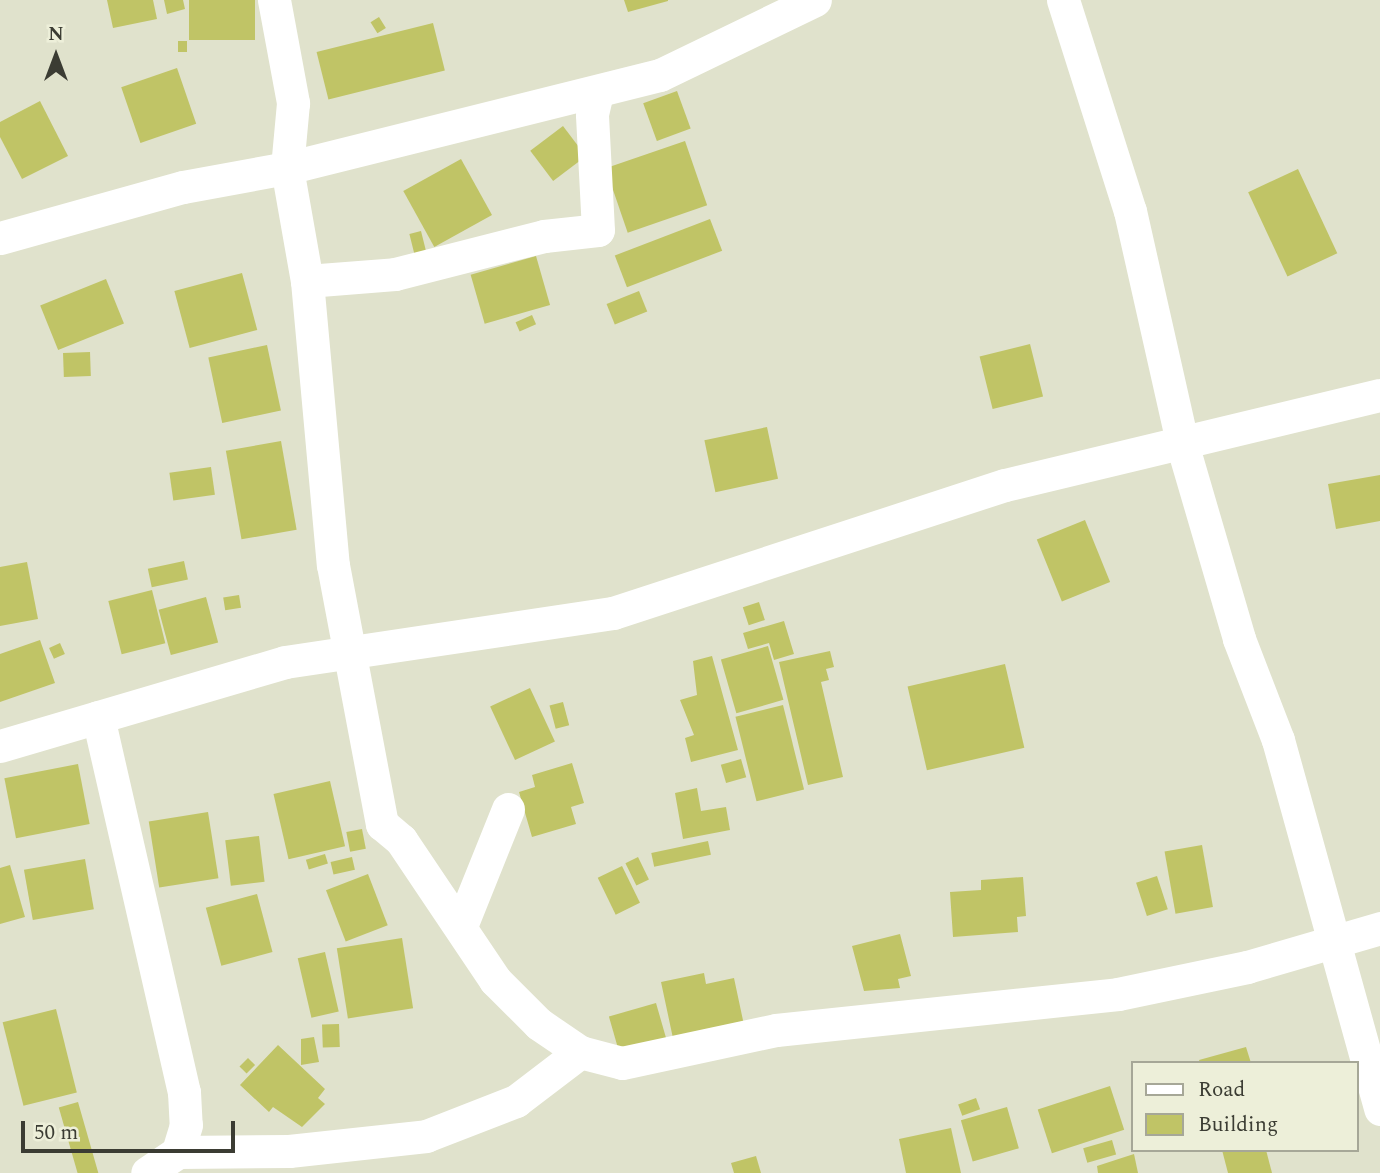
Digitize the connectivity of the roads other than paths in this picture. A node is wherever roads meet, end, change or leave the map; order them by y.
1 (274, 0) edge
2 (815, 0) edge
3 (1063, 0) edge
4 (597, 92) junction
5 (287, 168) junction
6 (0, 238) edge
7 (307, 281) junction
8 (1380, 395) edge
9 (1183, 447) junction
10 (345, 652) junction
11 (98, 717) junction
12 (0, 746) edge
13 (508, 809) dead end
14 (461, 926) junction
15 (1380, 928) edge
16 (1334, 941) junction
17 (580, 1052) junction
18 (1380, 1109) edge
19 (178, 1152) junction
20 (147, 1173) edge

1 - 5 street
2 - 4 street
3 - 9 street
4 - 5 street
4 - 7 street
5 - 6 street
5 - 7 street
7 - 10 street
8 - 9 street
9 - 10 street
9 - 16 street
10 - 11 street
10 - 14 street
11 - 12 street
11 - 19 street
13 - 14 street
14 - 17 street
15 - 16 street
16 - 17 street
16 - 18 street
17 - 19 street
19 - 20 street

